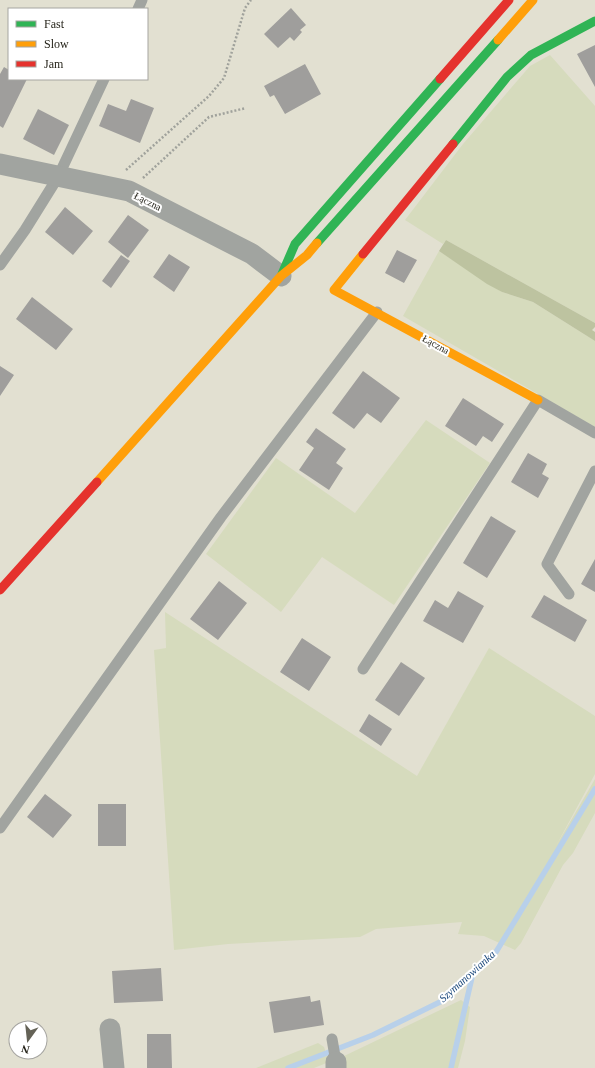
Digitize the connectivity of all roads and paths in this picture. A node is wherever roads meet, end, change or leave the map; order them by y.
1 (251, 0) edge
2 (509, 0) edge
3 (533, 0) edge
4 (595, 21) edge
5 (104, 80) edge
6 (246, 108) dead end
7 (0, 164) edge
8 (58, 177) junction
9 (108, 186) junction
10 (129, 191) junction
11 (0, 265) edge
12 (281, 276) junction
13 (377, 312) junction
14 (538, 400) junction
15 (595, 433) edge
16 (595, 471) edge
17 (0, 590) edge
18 (569, 594) dead end
19 (363, 669) dead end
20 (0, 828) edge
21 (110, 1029) dead end
22 (332, 1039) dead end
23 (336, 1065) edge
24 (114, 1068) edge

1 - 9 path
2 - 12 main road
3 - 12 main road
4 - 13 main road, Łączna
5 - 8 lane
6 - 10 path
7 - 8 street, Łączna
8 - 9 street, Łączna
8 - 11 lane
9 - 10 street, Łączna
10 - 12 street, Łączna
12 - 17 main road
13 - 14 main road, Łączna
13 - 20 lane
14 - 15 lane
14 - 19 lane
16 - 18 lane
21 - 24 street
22 - 23 lane

